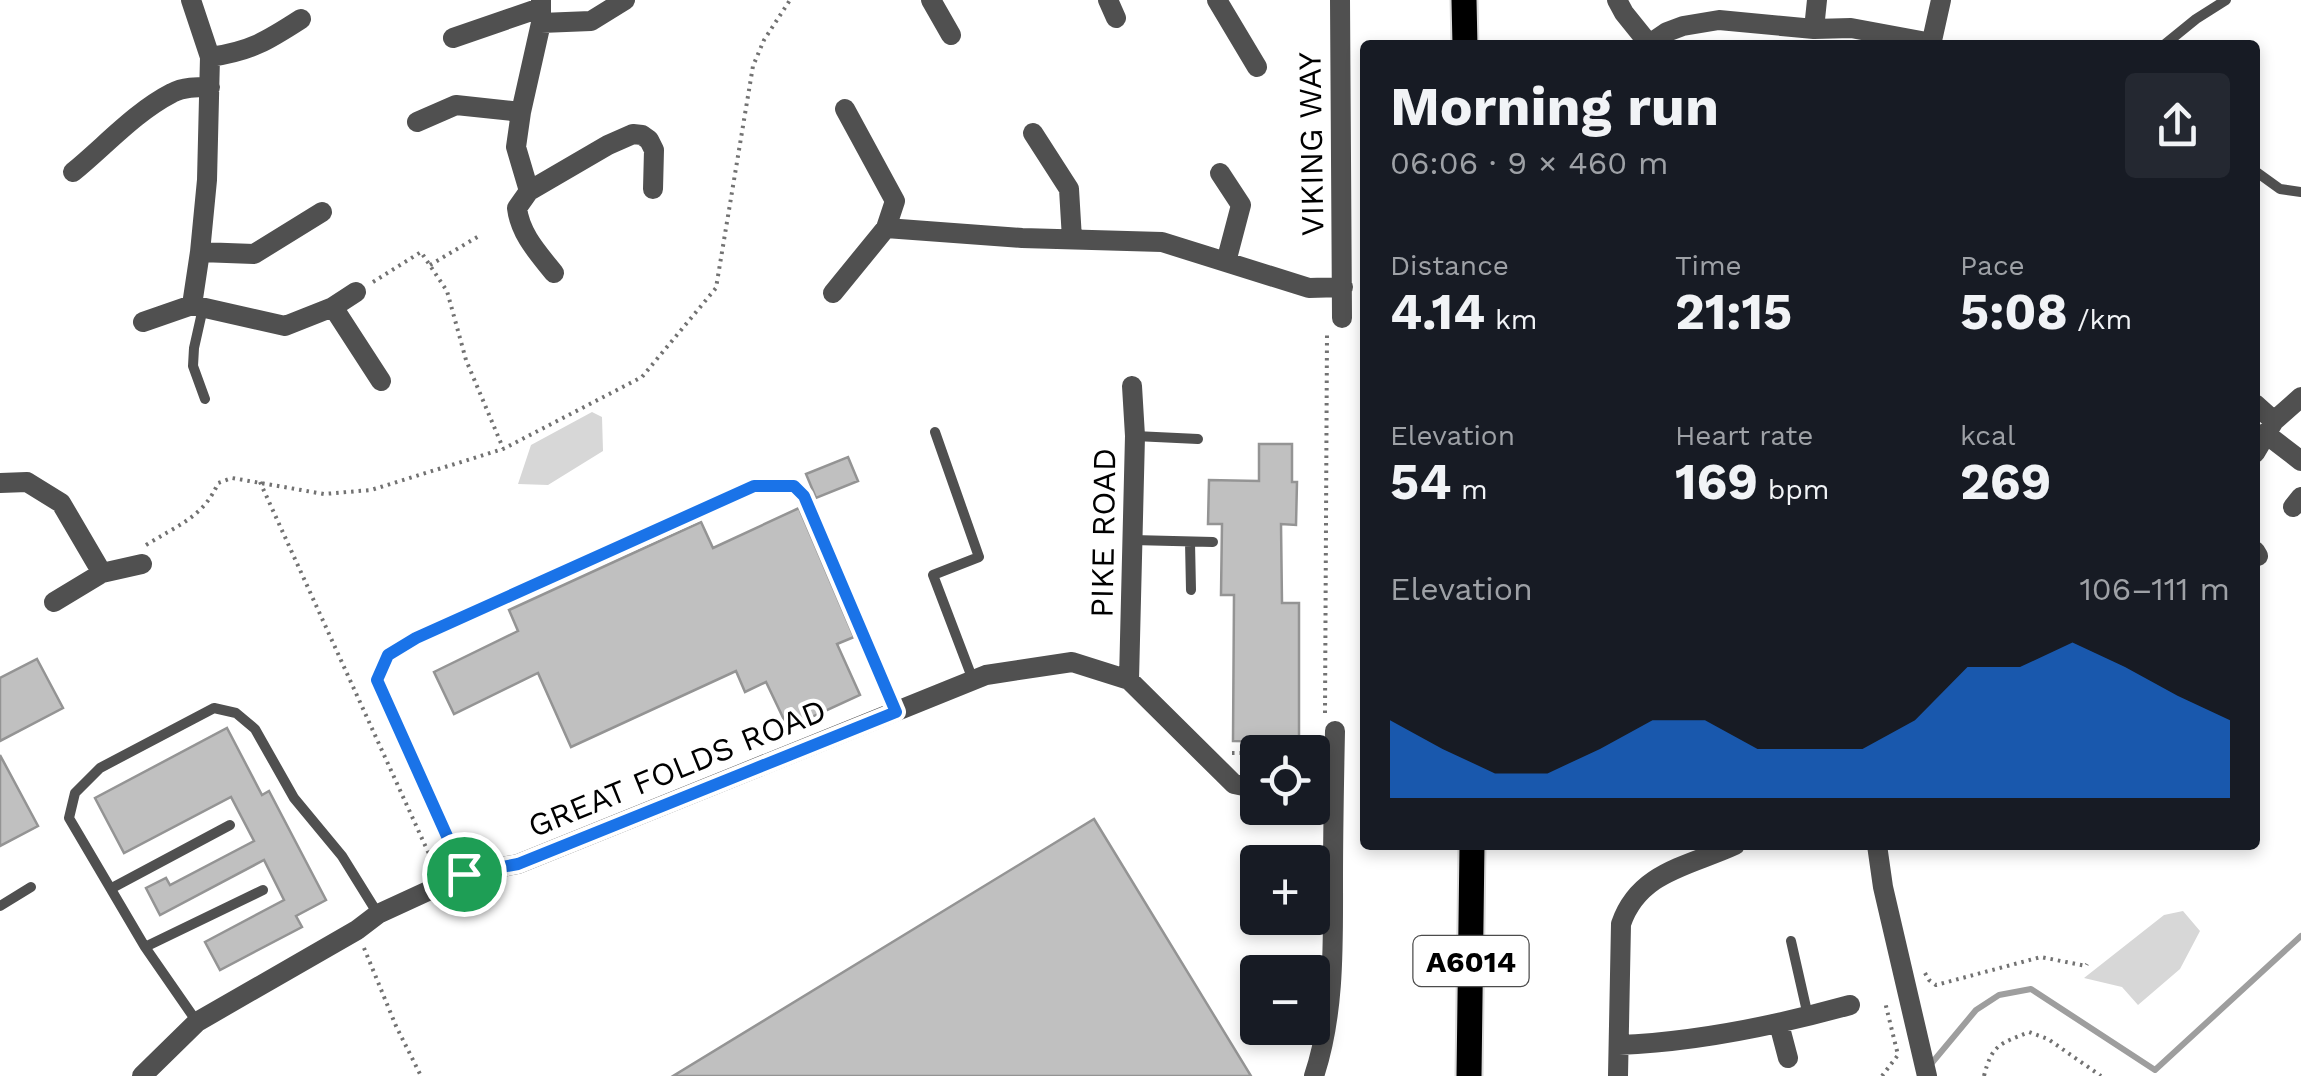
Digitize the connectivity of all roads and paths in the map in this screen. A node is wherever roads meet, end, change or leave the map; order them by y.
1 (192, 0) edge
2 (625, 0) edge
3 (790, 0) edge
4 (931, 0) edge
5 (1217, 0) edge
6 (1340, 0) edge
7 (1464, 0) edge
8 (1617, 0) edge
9 (1817, 0) edge
10 (1941, 0) edge
11 (2226, 0) edge
12 (540, 11) edge
13 (301, 19) dead end
14 (1814, 29) junction
15 (951, 35) dead end
16 (452, 38) dead end
17 (1465, 40) edge
18 (1645, 40) edge
19 (1656, 40) edge
20 (1912, 40) edge
21 (1933, 40) edge
22 (2170, 40) edge
23 (210, 56) junction
24 (1258, 68) dead end
25 (210, 87) junction
26 (845, 109) dead end
27 (521, 112) junction
28 (417, 122) dead end
29 (1032, 133) dead end
30 (73, 172) dead end
31 (1220, 173) dead end
32 (2260, 175) edge
33 (653, 189) dead end
34 (529, 191) junction
35 (2301, 192) edge
36 (322, 212) dead end
37 (886, 228) junction
38 (479, 236) dead end
39 (1072, 239) junction
40 (200, 252) junction
41 (1226, 262) junction
42 (430, 265) junction
43 (554, 273) dead end
44 (1343, 287) junction
45 (356, 292) joint
46 (833, 293) dead end
47 (198, 306) junction
48 (333, 307) junction
49 (1342, 318) joint
50 (144, 322) dead end
51 (381, 380) dead end
52 (1132, 386) dead end
53 (2301, 397) edge
54 (206, 399) dead end
55 (2260, 412) edge
56 (2270, 428) junction
57 (935, 432) dead end
58 (1135, 436) junction
59 (1198, 439) dead end
60 (2260, 445) edge
61 (503, 449) junction
62 (2301, 461) edge
63 (260, 482) junction
64 (0, 484) edge
65 (1132, 540) junction
66 (1190, 542) junction
67 (1213, 542) dead end
68 (142, 564) joint
69 (102, 573) junction
70 (1191, 590) dead end
71 (54, 602) dead end
72 (979, 678) junction
73 (1129, 680) junction
74 (896, 712) junction
75 (1330, 722) joint
76 (1329, 735) edge
77 (1240, 785) edge
78 (230, 825) dead end
79 (1323, 825) edge
80 (1472, 850) edge
81 (1722, 850) edge
82 (1878, 850) edge
83 (464, 874) junction
84 (443, 885) junction
85 (31, 887) dead end
86 (112, 888) junction
87 (263, 890) dead end
88 (0, 906) edge
89 (378, 914) junction
90 (357, 930) junction
91 (1791, 941) dead end
92 (145, 947) junction
93 (2087, 964) dead end
94 (1925, 972) dead end
95 (1885, 1002) dead end
96 (1850, 1005) dead end
97 (1808, 1017) junction
98 (198, 1022) junction
99 (1780, 1024) junction
100 (1619, 1045) junction
101 (1788, 1058) dead end
102 (142, 1076) edge
103 (421, 1076) edge
104 (1314, 1076) edge
105 (1469, 1076) edge
106 (1618, 1076) edge
107 (1882, 1076) edge
108 (1928, 1076) edge
109 (1984, 1076) edge
110 (2102, 1076) edge

1 - 23 street
2 - 12 street
3 - 61 path
4 - 15 street
5 - 24 street
6 - 44 street, VIKING WAY
7 - 17 main road
8 - 18 street
9 - 14 street
10 - 21 street
11 - 22 lane
12 - 16 street
12 - 27 street
13 - 23 street
14 - 19 street
14 - 20 street
23 - 25 street
25 - 30 street
25 - 40 street
26 - 37 street
27 - 28 street
27 - 34 street
29 - 39 street
31 - 41 street
32 - 35 lane
33 - 34 street
34 - 43 street
36 - 40 street
37 - 39 street
37 - 46 street
38 - 42 path
39 - 41 street
40 - 47 street
41 - 44 street
42 - 45 path
42 - 61 path
44 - 49 street, VIKING WAY
45 - 48 street
47 - 48 street
47 - 50 street
47 - 54 lane
48 - 51 street
49 - 75 path
52 - 58 street, PIKE ROAD
53 - 56 street
55 - 56 street
56 - 60 street
56 - 62 street
57 - 72 lane
58 - 59 lane
58 - 65 street, PIKE ROAD
61 - 63 path
63 - 68 path
63 - 84 path
64 - 69 street
65 - 66 lane
65 - 73 street, PIKE ROAD
66 - 67 lane
66 - 70 lane
68 - 69 street
69 - 71 street
72 - 73 street, GREAT FOLDS ROAD
72 - 74 street, GREAT FOLDS ROAD
73 - 77 street
74 - 83 street, GREAT FOLDS ROAD
74 - 83 lane
75 - 76 street
78 - 86 lane
79 - 104 street
80 - 105 main road, A6014
81 - 100 street
82 - 108 street
83 - 84 street, GREAT FOLDS ROAD
84 - 89 street, GREAT FOLDS ROAD
85 - 88 lane
86 - 89 lane
86 - 92 lane
87 - 92 lane
89 - 90 street, GREAT FOLDS ROAD
90 - 98 street, GREAT FOLDS ROAD
90 - 103 path
91 - 97 lane
92 - 98 lane
93 - 94 path
95 - 107 path
96 - 97 street
97 - 99 street
98 - 102 street, GREAT FOLDS ROAD
99 - 100 street
99 - 101 street
100 - 106 street
109 - 110 path

